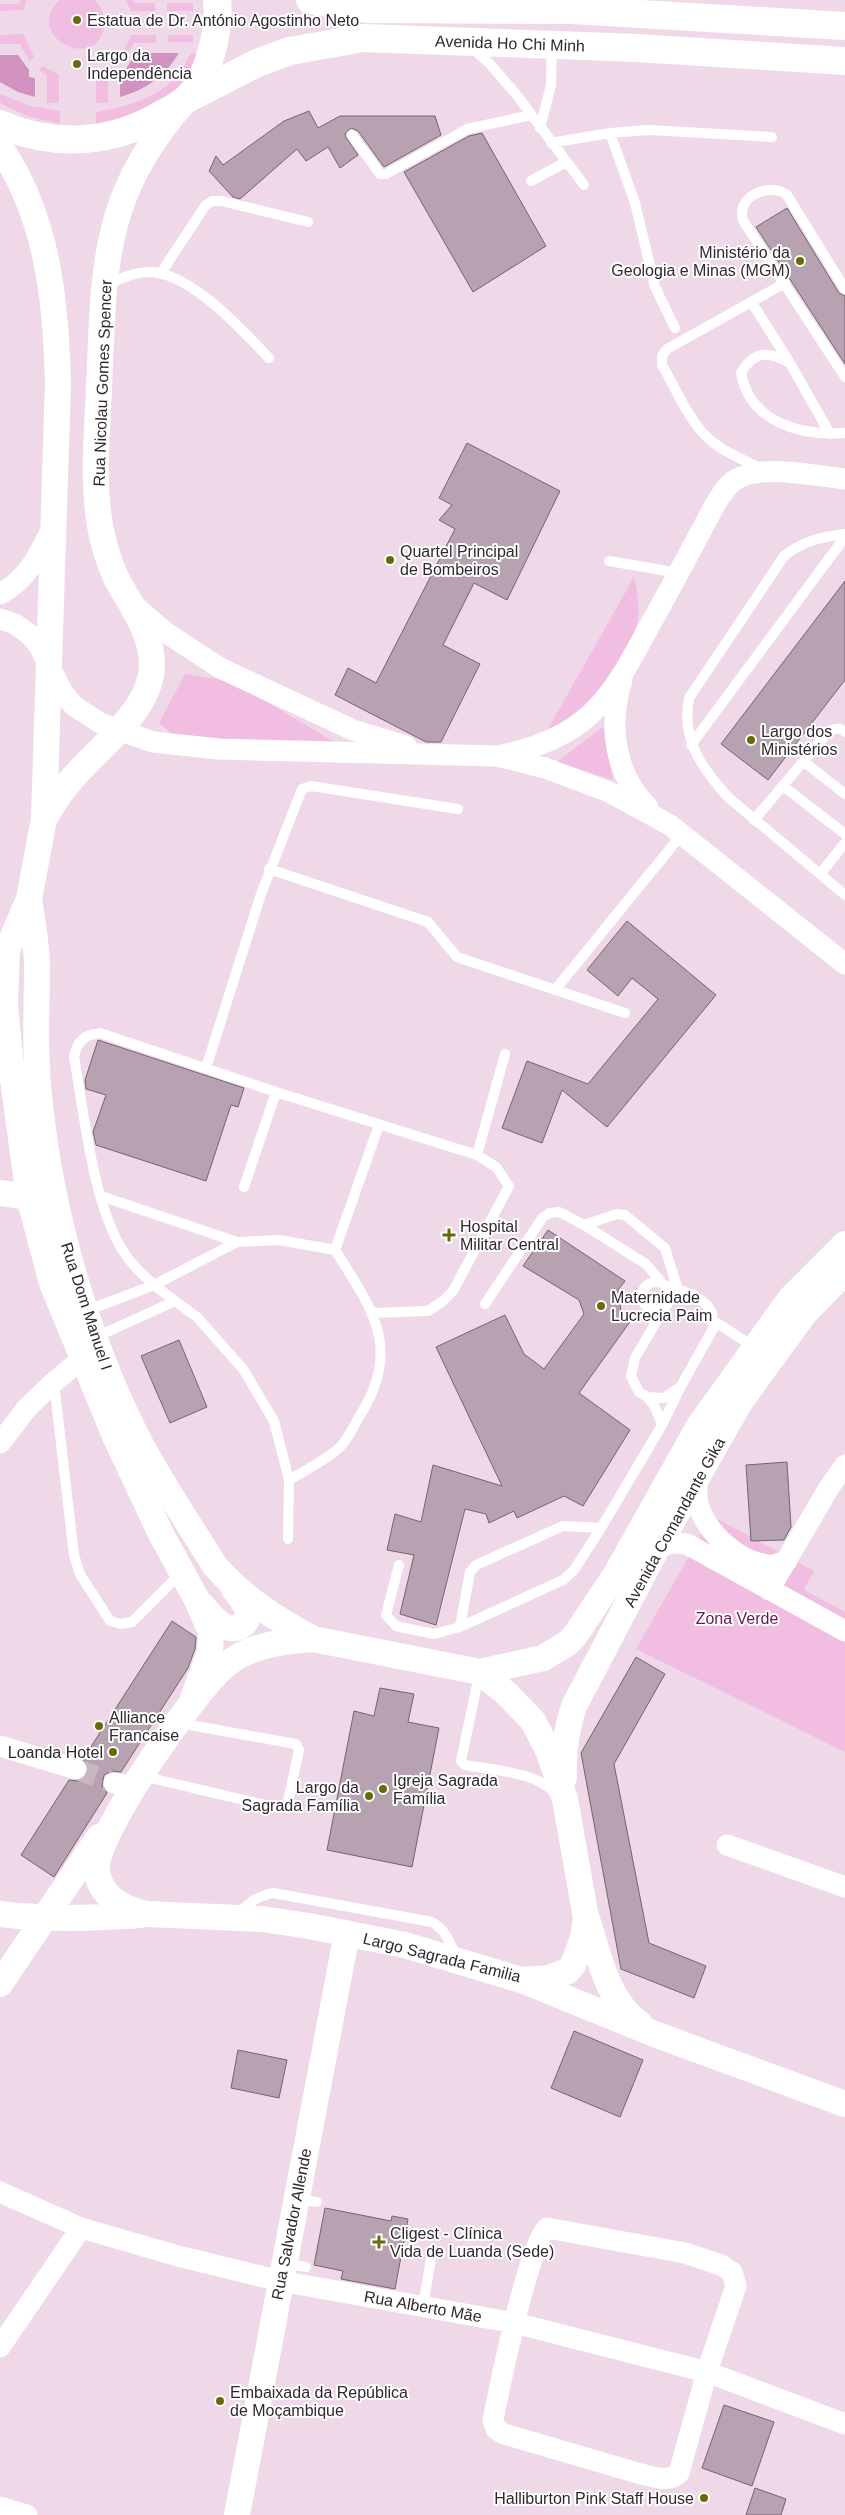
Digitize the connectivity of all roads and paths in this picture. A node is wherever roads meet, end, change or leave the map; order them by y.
1 (217, 0) edge
2 (310, 0) edge
3 (845, 26) edge
4 (465, 41) junction
5 (552, 44) junction
6 (845, 61) edge
7 (187, 99) junction
8 (531, 115) junction
9 (0, 124) edge
10 (540, 128) junction
11 (610, 133) junction
12 (352, 135) dead end
13 (772, 137) dead end
14 (551, 143) junction
15 (0, 147) edge
16 (566, 162) junction
17 (531, 181) dead end
18 (584, 185) dead end
19 (308, 222) dead end
20 (161, 273) junction
21 (785, 284) junction
22 (105, 286) junction
23 (845, 289) edge
24 (752, 303) junction
25 (675, 328) dead end
26 (269, 358) dead end
27 (790, 363) junction
28 (845, 377) edge
29 (845, 433) edge
30 (830, 434) junction
31 (765, 471) junction
32 (845, 478) edge
33 (54, 524) junction
34 (845, 535) edge
35 (609, 561) dead end
36 (678, 574) junction
37 (0, 594) edge
38 (133, 604) junction
39 (0, 619) edge
40 (50, 670) junction
41 (625, 671) junction
42 (118, 731) junction
43 (845, 732) edge
44 (691, 745) junction
45 (435, 754) junction
46 (497, 756) junction
47 (803, 761) junction
48 (783, 786) junction
49 (845, 794) edge
50 (458, 809) dead end
51 (44, 819) junction
52 (754, 820) junction
53 (676, 829) junction
54 (845, 834) edge
55 (845, 844) edge
56 (270, 869) junction
57 (820, 874) junction
58 (845, 895) edge
59 (29, 898) junction
60 (3, 960) edge
61 (845, 964) edge
62 (554, 990) junction
63 (625, 1012) dead end
64 (506, 1054) dead end
65 (206, 1068) junction
66 (276, 1092) junction
67 (379, 1125) junction
68 (476, 1155) junction
69 (244, 1187) dead end
70 (0, 1193) edge
71 (102, 1196) junction
72 (30, 1197) junction
73 (584, 1225) junction
74 (237, 1242) junction
75 (845, 1244) edge
76 (335, 1250) junction
77 (646, 1264) junction
78 (845, 1272) edge
79 (664, 1284) junction
80 (154, 1285) junction
81 (644, 1288) junction
82 (678, 1290) junction
83 (694, 1295) junction
84 (175, 1301) junction
85 (485, 1304) dead end
86 (667, 1304) junction
87 (648, 1308) junction
88 (86, 1312) junction
89 (373, 1313) junction
90 (714, 1321) junction
91 (650, 1335) junction
92 (96, 1337) junction
93 (763, 1354) junction
94 (82, 1359) junction
95 (54, 1382) junction
96 (680, 1388) junction
97 (647, 1397) junction
98 (662, 1425) junction
99 (0, 1443) edge
100 (845, 1464) edge
101 (289, 1480) junction
102 (697, 1480) junction
103 (601, 1528) junction
104 (288, 1539) dead end
105 (657, 1548) junction
106 (787, 1561) junction
107 (399, 1565) dead end
108 (181, 1572) junction
109 (229, 1582) junction
110 (769, 1590) junction
111 (196, 1598) junction
112 (460, 1627) junction
113 (845, 1631) edge
114 (313, 1639) junction
115 (480, 1672) junction
116 (192, 1701) junction
117 (178, 1723) junction
118 (0, 1746) edge
119 (76, 1769) tunnel mouth
120 (128, 1786) junction
121 (566, 1808) junction
122 (727, 1845) dead end
123 (845, 1887) edge
124 (0, 1914) edge
125 (147, 1914) junction
126 (235, 1917) junction
127 (586, 1918) junction
128 (43, 1919) junction
129 (346, 1933) junction
130 (458, 1960) junction
131 (521, 1980) junction
132 (0, 1984) edge
133 (657, 2035) junction
134 (845, 2104) edge
135 (0, 2192) edge
136 (81, 2228) junction
137 (431, 2259) dead end
138 (290, 2270) junction
139 (423, 2306) junction
140 (515, 2323) junction
141 (0, 2347) edge
142 (707, 2372) junction
143 (845, 2424) edge
144 (0, 2507) edge
145 (27, 2515) edge
146 (237, 2515) edge

1 - 7 main road
2 - 3 main road, Avenida Ho Chi Minh
4 - 5 main road, Avenida Ho Chi Minh
4 - 7 main road, Avenida Ho Chi Minh
4 - 8 lane
5 - 6 main road, Avenida Ho Chi Minh
5 - 10 lane
7 - 9 main road, Avenida Ho Chi Minh
7 - 22 street, Rua Nicolau Gomes Spencer
8 - 10 lane
8 - 12 lane
10 - 14 lane
11 - 13 lane
11 - 14 lane
11 - 25 lane
14 - 16 lane
15 - 33 street, Rua Nicolau Gomes Spencer
16 - 17 lane
16 - 18 lane
19 - 20 lane
20 - 22 lane
20 - 26 lane
21 - 23 lane
21 - 24 lane
21 - 28 lane
22 - 38 street, Rua Nicolau Gomes Spencer
24 - 27 lane
24 - 31 lane
27 - 30 lane
27 - 30 lane
29 - 30 lane
31 - 32 street
31 - 36 street
33 - 37 street
33 - 40 street, Rua Nicolau Gomes Spencer
34 - 44 lane
34 - 44 lane
35 - 36 lane
36 - 41 street
38 - 42 street, Rua Nicolau Gomes Spencer
38 - 45 street
39 - 40 street
40 - 42 street
40 - 51 street, Rua Nicolau Gomes Spencer
41 - 46 street
41 - 53 street
42 - 45 street
42 - 51 street, Rua Nicolau Gomes Spencer
43 - 47 lane
44 - 52 lane
45 - 46 street
46 - 53 street
47 - 48 lane
47 - 49 lane
48 - 52 lane
48 - 54 lane
50 - 56 lane
51 - 59 street, Rua Nicolau Gomes Spencer
52 - 57 lane
53 - 61 street
53 - 62 lane
55 - 57 lane
56 - 62 lane
56 - 65 lane
57 - 58 lane
59 - 60 street, Rua Nicolau Gomes Spencer
59 - 88 street, Rua Dom Manuel I
60 - 72 street, Rua Dom Manuel I
62 - 63 lane
64 - 68 lane
65 - 66 lane
65 - 71 lane
66 - 67 lane
66 - 69 lane
67 - 68 lane
67 - 76 lane
68 - 89 lane
70 - 72 street
71 - 74 lane
71 - 80 lane
72 - 94 street, Rua Dom Manuel I
73 - 77 lane
73 - 82 lane
73 - 85 lane
74 - 76 lane
74 - 80 lane
75 - 93 street, Avenida Comandante Gika
76 - 89 lane
77 - 79 lane
77 - 81 lane
78 - 93 street, Avenida Comandante Gika
79 - 81 lane
79 - 82 lane
79 - 86 lane
80 - 84 lane
80 - 88 lane
81 - 87 lane
82 - 83 lane
83 - 86 lane
83 - 90 lane
84 - 92 lane
84 - 101 lane
86 - 87 lane
86 - 91 lane
87 - 91 lane
88 - 92 street, Rua Dom Manuel I
89 - 101 lane
90 - 93 lane
90 - 96 lane
91 - 97 lane
92 - 109 street, Rua Dom Manuel I
93 - 102 street, Avenida Comandante Gika
93 - 115 street, Avenida Comandante Gika
94 - 95 street
94 - 108 street, Rua Dom Manuel I
95 - 99 street
95 - 108 lane
96 - 97 lane
96 - 98 lane
97 - 98 lane
98 - 103 lane
100 - 106 street
101 - 104 lane
102 - 105 street, Avenida Comandante Gika
102 - 106 street
103 - 112 lane
103 - 112 lane
105 - 110 street
105 - 121 street, Avenida Comandante Gika
106 - 110 street
107 - 112 lane
108 - 111 street, Rua Dom Manuel I
109 - 111 street
109 - 114 street, Rua Dom Manuel I
110 - 113 street
111 - 116 street, Rua Dom Manuel I
114 - 115 street, Largo Sagrada Familia
114 - 116 street, Largo Sagrada Familia
115 - 121 street, Largo Sagrada Familia
115 - 121 lane
116 - 117 street, Largo Sagrada Familia
117 - 120 street, Largo Sagrada Familia
117 - 120 lane
118 - 119 street
120 - 125 street, Largo Sagrada Familia
120 - 128 street
121 - 127 street, Largo Sagrada Familia
122 - 123 street
124 - 128 street
125 - 126 street, Largo Sagrada Familia
125 - 128 street
126 - 129 street, Largo Sagrada Familia
126 - 130 lane
127 - 131 street, Largo Sagrada Familia
127 - 133 street
128 - 132 street
129 - 130 street, Largo Sagrada Familia
129 - 138 street, Rua Salvador Allende
130 - 131 street, Largo Sagrada Familia
131 - 133 street
133 - 134 street
135 - 136 street, Rua Alberto Mãe
136 - 138 street, Rua Alberto Mãe
136 - 141 street
137 - 139 lane
138 - 139 street, Rua Alberto Mãe
138 - 146 street, Rua Salvador Allende
139 - 140 street, Rua Alberto Mãe
140 - 142 street, Rua Alberto Mãe
140 - 142 street
140 - 142 street
142 - 143 street, Rua Alberto Mãe
144 - 145 street

